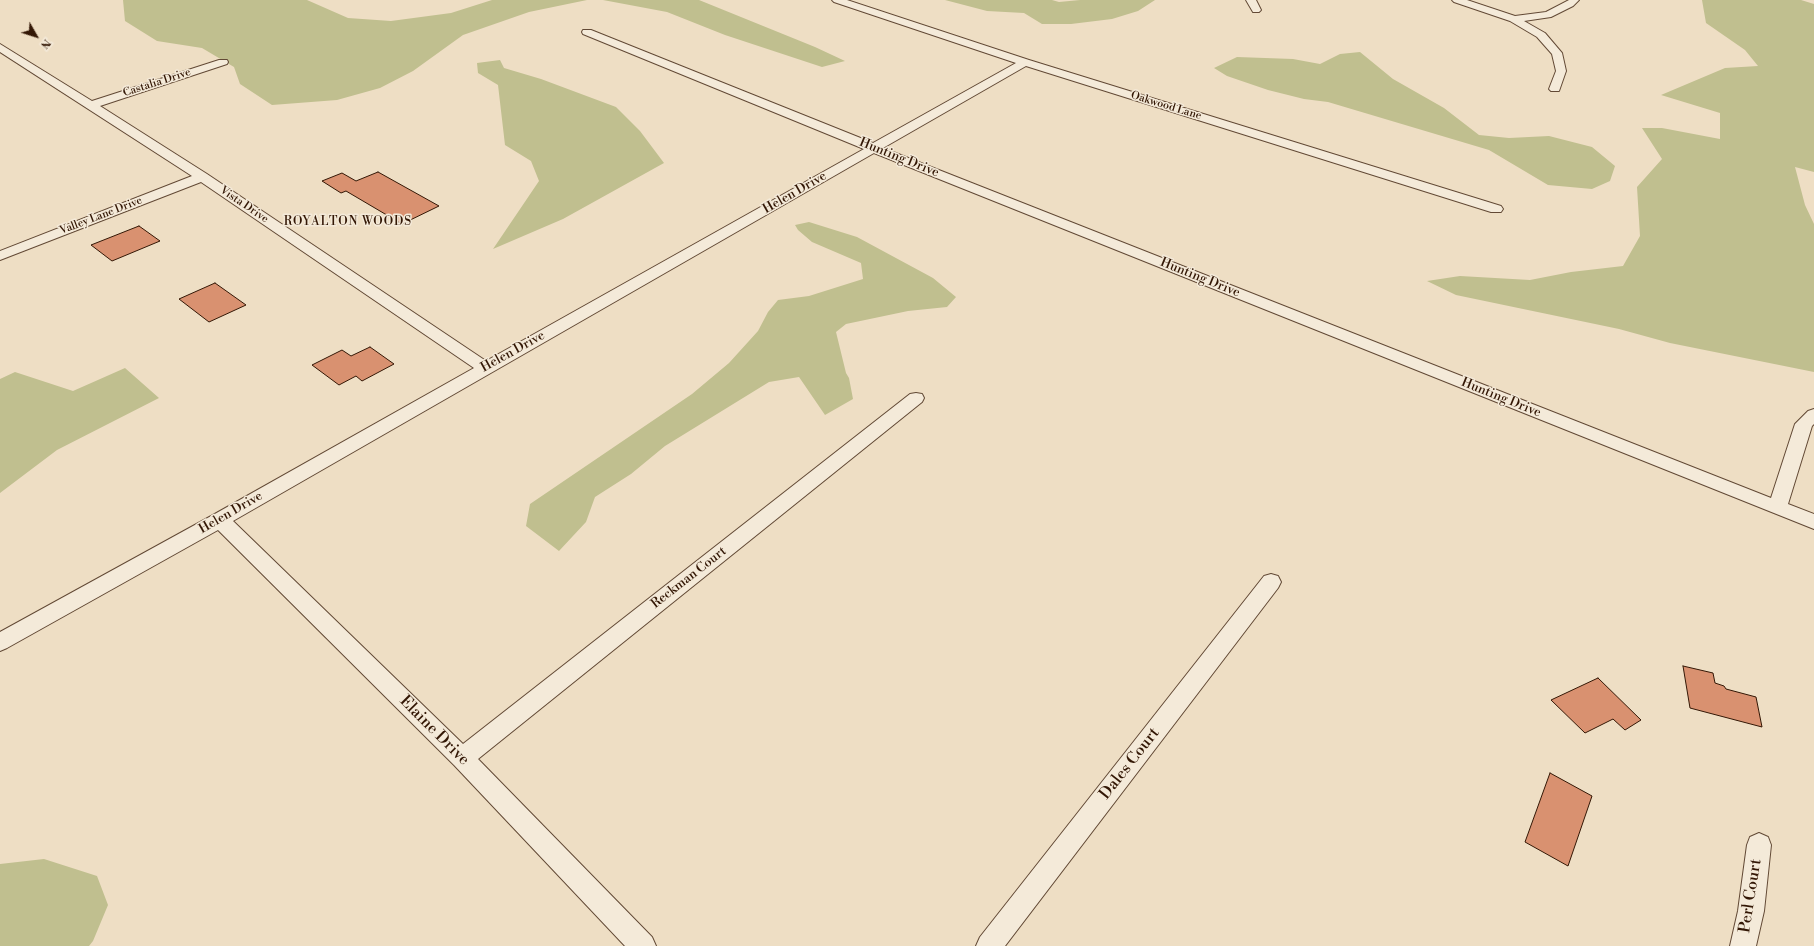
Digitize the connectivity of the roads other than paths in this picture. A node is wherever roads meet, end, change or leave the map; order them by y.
1 (837, 0) edge
2 (1251, 0) edge
3 (1457, 0) edge
4 (1574, 0) edge
5 (1256, 10) dead end
6 (1514, 19) junction
7 (588, 32) dead end
8 (0, 47) edge
9 (223, 62) dead end
10 (1025, 62) junction
11 (1555, 89) dead end
12 (92, 105) junction
13 (873, 148) junction
14 (202, 177) junction
15 (1496, 209) dead end
16 (0, 256) edge
17 (485, 368) junction
18 (916, 398) dead end
19 (1814, 415) edge
20 (1777, 508) junction
21 (220, 520) junction
22 (1814, 522) edge
23 (1270, 582) dead end
24 (0, 642) edge
25 (462, 758) junction
26 (1759, 845) dead end
27 (643, 946) edge
28 (989, 946) edge
29 (1743, 946) edge

1 - 10 street, Oakwood Lane
2 - 5 street
3 - 6 street
4 - 6 street
6 - 11 street
7 - 13 street, Hunting Drive
8 - 12 street, Vista Drive
9 - 12 street, Castalia Drive
10 - 13 street, Helen Drive
10 - 15 street, Oakwood Lane
12 - 14 street, Vista Drive
13 - 17 street, Helen Drive
13 - 20 street, Hunting Drive
14 - 16 street, Valley Lane Drive
14 - 17 street, Vista Drive
17 - 21 street, Helen Drive
18 - 25 street, Reckman Court
19 - 20 street
20 - 22 street, Hunting Drive
21 - 24 street, Helen Drive
21 - 25 street, Elaine Drive
23 - 28 street, Dales Court
25 - 27 street, Elaine Drive
26 - 29 street, Perl Court

